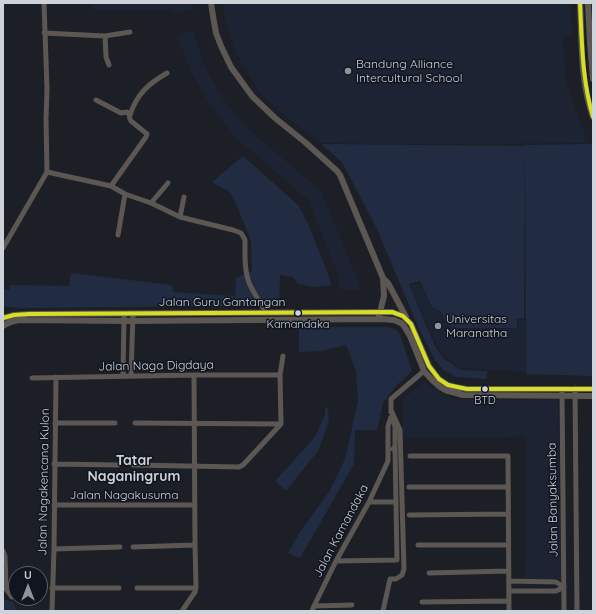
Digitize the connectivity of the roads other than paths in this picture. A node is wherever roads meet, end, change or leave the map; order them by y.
1 (44, 3) edge
2 (211, 3) edge
3 (580, 3) edge
4 (588, 3) edge
5 (130, 32) dead end
6 (44, 34) junction
7 (105, 36) junction
8 (109, 65) dead end
9 (167, 73) dead end
10 (593, 79) edge
11 (96, 100) dead end
12 (130, 115) junction
13 (593, 117) edge
14 (47, 172) junction
15 (168, 184) dead end
16 (111, 186) junction
17 (125, 194) junction
18 (184, 197) dead end
19 (151, 203) junction
20 (180, 217) junction
21 (118, 235) dead end
22 (3, 248) edge
23 (383, 278) junction
24 (380, 312) junction
25 (124, 313) junction
26 (133, 313) junction
27 (266, 313) junction
28 (5, 316) edge
29 (378, 319) junction
30 (133, 320) junction
31 (408, 320) junction
32 (14, 321) junction
33 (124, 321) junction
34 (3, 326) edge
35 (283, 356) dead end
36 (429, 366) junction
37 (424, 371) junction
38 (194, 374) junction
39 (280, 374) junction
40 (122, 376) junction
41 (131, 376) junction
42 (56, 377) junction
43 (32, 378) dead end
44 (562, 388) junction
45 (575, 388) junction
46 (593, 389) edge
47 (562, 396) junction
48 (593, 396) edge
49 (575, 397) junction
50 (391, 410) junction
51 (391, 417) junction
52 (55, 422) junction
53 (115, 423) dead end
54 (134, 423) dead end
55 (194, 423) junction
56 (281, 424) junction
57 (395, 447) junction
58 (410, 456) dead end
59 (388, 461) junction
60 (54, 464) junction
61 (118, 465) dead end
62 (134, 465) dead end
63 (194, 466) junction
64 (409, 487) dead end
65 (508, 487) junction
66 (369, 502) junction
67 (396, 502) junction
68 (54, 505) junction
69 (194, 505) junction
70 (508, 514) junction
71 (409, 515) dead end
72 (194, 545) junction
73 (418, 545) dead end
74 (508, 545) junction
75 (120, 547) dead end
76 (134, 547) dead end
77 (54, 549) junction
78 (3, 551) edge
79 (336, 561) junction
80 (508, 571) junction
81 (429, 573) dead end
82 (508, 581) junction
83 (564, 587) junction
84 (52, 588) junction
85 (119, 588) dead end
86 (137, 588) dead end
87 (196, 588) junction
88 (508, 591) junction
89 (8, 592) edge
90 (509, 601) junction
91 (422, 602) dead end
92 (352, 606) dead end
93 (313, 609) edge
94 (52, 611) edge
95 (182, 611) edge
96 (383, 611) edge
97 (509, 611) edge
98 (564, 611) edge
99 (577, 611) edge

1 - 6 street
2 - 23 street
3 - 13 street
4 - 10 street
5 - 7 street
6 - 7 street
6 - 14 street
7 - 8 street
9 - 12 street
11 - 12 street
12 - 16 street
14 - 16 street
14 - 22 street
15 - 19 street
16 - 17 street
17 - 19 street
17 - 21 street
18 - 20 street
19 - 20 street
20 - 27 street
23 - 24 street
23 - 31 street
24 - 27 street, Jalan Guru Gantangan
24 - 29 street
24 - 31 street, Jalan Guru Gantangan
25 - 26 street, Jalan Guru Gantangan
25 - 28 street, Jalan Guru Gantangan
25 - 33 street
26 - 27 street, Jalan Guru Gantangan
26 - 30 street
28 - 32 street
29 - 30 street, Jalan Guru Gantangan
29 - 37 street, Jalan Guru Gantangan
30 - 33 street, Jalan Guru Gantangan
30 - 41 street
31 - 36 street
32 - 33 street, Jalan Guru Gantangan
32 - 34 street, Jalan Guru Gantangan
33 - 40 street
35 - 39 street
36 - 37 street
36 - 44 street
37 - 47 street, Jalan Guru Gantangan
37 - 50 street, Jalan Kamandaka
38 - 39 street, Jalan Naga Digdaya
38 - 41 street, Jalan Naga Digdaya
38 - 55 street
39 - 56 street
40 - 41 street, Jalan Naga Digdaya
40 - 42 street, Jalan Naga Digdaya
42 - 43 street, Jalan Naga Digdaya
42 - 52 street, Jalan Nagakencana Kulon
44 - 45 street
44 - 47 street, Jalan Banyaksumba
45 - 46 street
45 - 49 street, Jalan Banyaksumba
47 - 49 street, Jalan Guru Gantangan
47 - 83 street, Jalan Banyaksumba
48 - 49 street, Jalan Guru Gantangan
49 - 99 street, Jalan Banyaksumba
50 - 51 street, Jalan Kamandaka
50 - 96 street
51 - 57 street, Jalan Kamandaka
51 - 59 street, Jalan Kamandaka
52 - 53 street
52 - 60 street, Jalan Nagakencana Kulon
54 - 55 street
55 - 56 street
55 - 63 street
56 - 63 street
57 - 59 street, Jalan Kamandaka
57 - 67 street
58 - 65 street
59 - 66 street, Jalan Kamandaka
60 - 61 street
60 - 68 street, Jalan Nagakencana Kulon
62 - 63 street
63 - 69 street
64 - 65 street
65 - 70 street
66 - 67 street
66 - 79 street, Jalan Kamandaka
67 - 79 street
68 - 69 street, Jalan Nagakusuma
68 - 77 street, Jalan Nagakencana Kulon
69 - 72 street
70 - 71 street
70 - 74 street
72 - 76 street
72 - 87 street
73 - 74 street
74 - 80 street
75 - 77 street
77 - 84 street, Jalan Nagakencana Kulon
78 - 89 street
79 - 93 street, Jalan Kamandaka
80 - 81 street
80 - 82 street
82 - 83 street
82 - 88 street
83 - 88 street
83 - 98 street, Jalan Banyaksumba
84 - 85 street
84 - 94 street, Jalan Nagakencana Kulon
86 - 87 street
87 - 95 street
88 - 90 street
90 - 91 street
90 - 97 street
92 - 93 street

